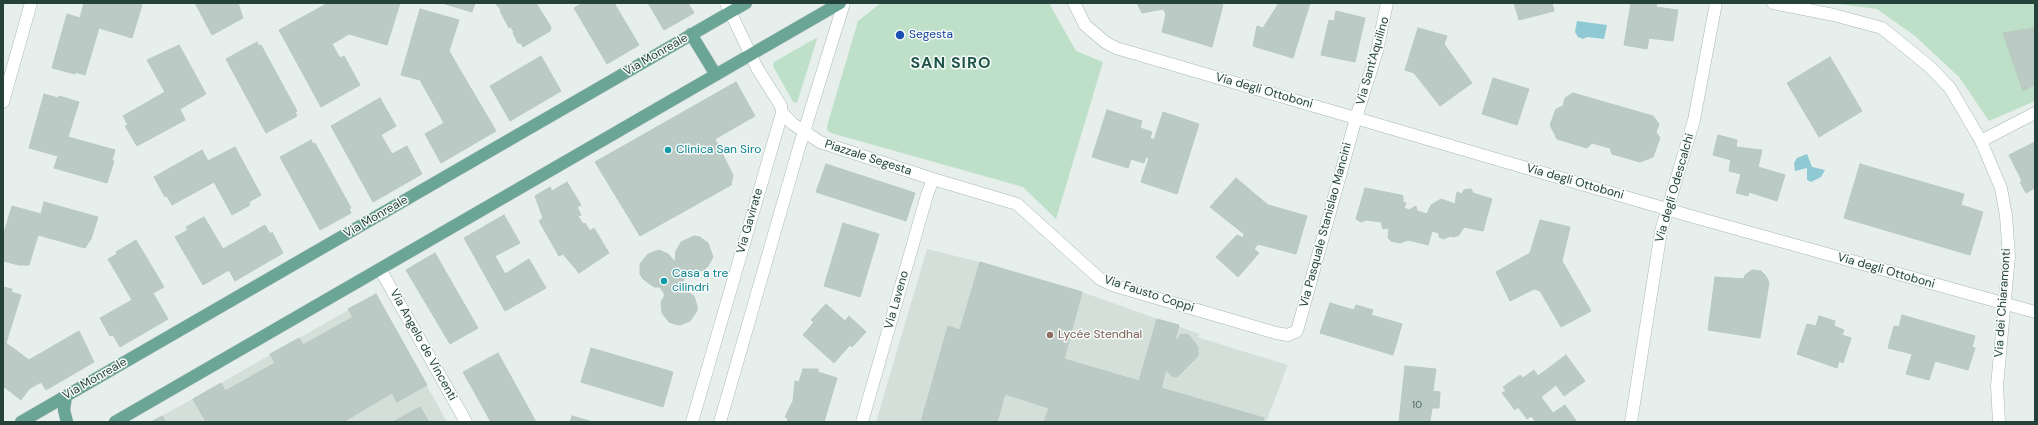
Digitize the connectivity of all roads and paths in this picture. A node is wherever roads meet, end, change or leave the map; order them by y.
1 (31, 3) edge
2 (746, 3) edge
3 (840, 3) edge
4 (844, 3) edge
5 (1074, 3) edge
6 (1387, 3) edge
7 (1716, 3) edge
8 (1773, 3) edge
9 (728, 7) edge
10 (692, 34) junction
11 (751, 54) junction
12 (716, 75) junction
13 (3, 102) edge
14 (782, 112) junction
15 (2035, 113) edge
16 (1356, 118) junction
17 (805, 133) junction
18 (1981, 142) junction
19 (933, 179) junction
20 (1667, 209) junction
21 (380, 269) junction
22 (2004, 304) junction
23 (2035, 312) edge
24 (1297, 331) joint
25 (66, 396) junction
26 (21, 422) edge
27 (67, 422) edge
28 (115, 422) edge
29 (466, 422) edge
30 (692, 422) edge
31 (720, 422) edge
32 (862, 422) edge
33 (1631, 422) edge
34 (1999, 422) edge

1 - 13 street
2 - 9 main road
3 - 11 main road
4 - 17 street
5 - 16 street, Via degli Ottoboni
6 - 16 street, Via Sant'Aquilino
7 - 20 street, Via degli Odescalchi
8 - 18 street, Via dei Chiaramonti
9 - 10 main road, Via Monreale
9 - 11 street, Piazzale Segesta
10 - 12 main road
10 - 25 main road, Via Monreale
11 - 12 main road
11 - 14 street, Piazzale Segesta
12 - 21 main road
14 - 17 street, Piazzale Segesta
14 - 30 street, Via Gavirate
15 - 18 street
16 - 20 street, Via degli Ottoboni
16 - 24 street, Via Pasquale Stanislao Mancini
17 - 19 street, Piazzale Segesta
17 - 31 street
18 - 22 street, Via dei Chiaramonti
19 - 24 street, Via Fausto Coppi
19 - 32 street, Via Laveno
20 - 22 street, Via degli Ottoboni
20 - 33 street, Via degli Odescalchi
21 - 28 main road
21 - 29 street, Via Angelo de Vincenti
22 - 23 street, Via degli Ottoboni
22 - 34 street, Via dei Chiaramonti
25 - 26 main road, Via Monreale
25 - 27 main road

